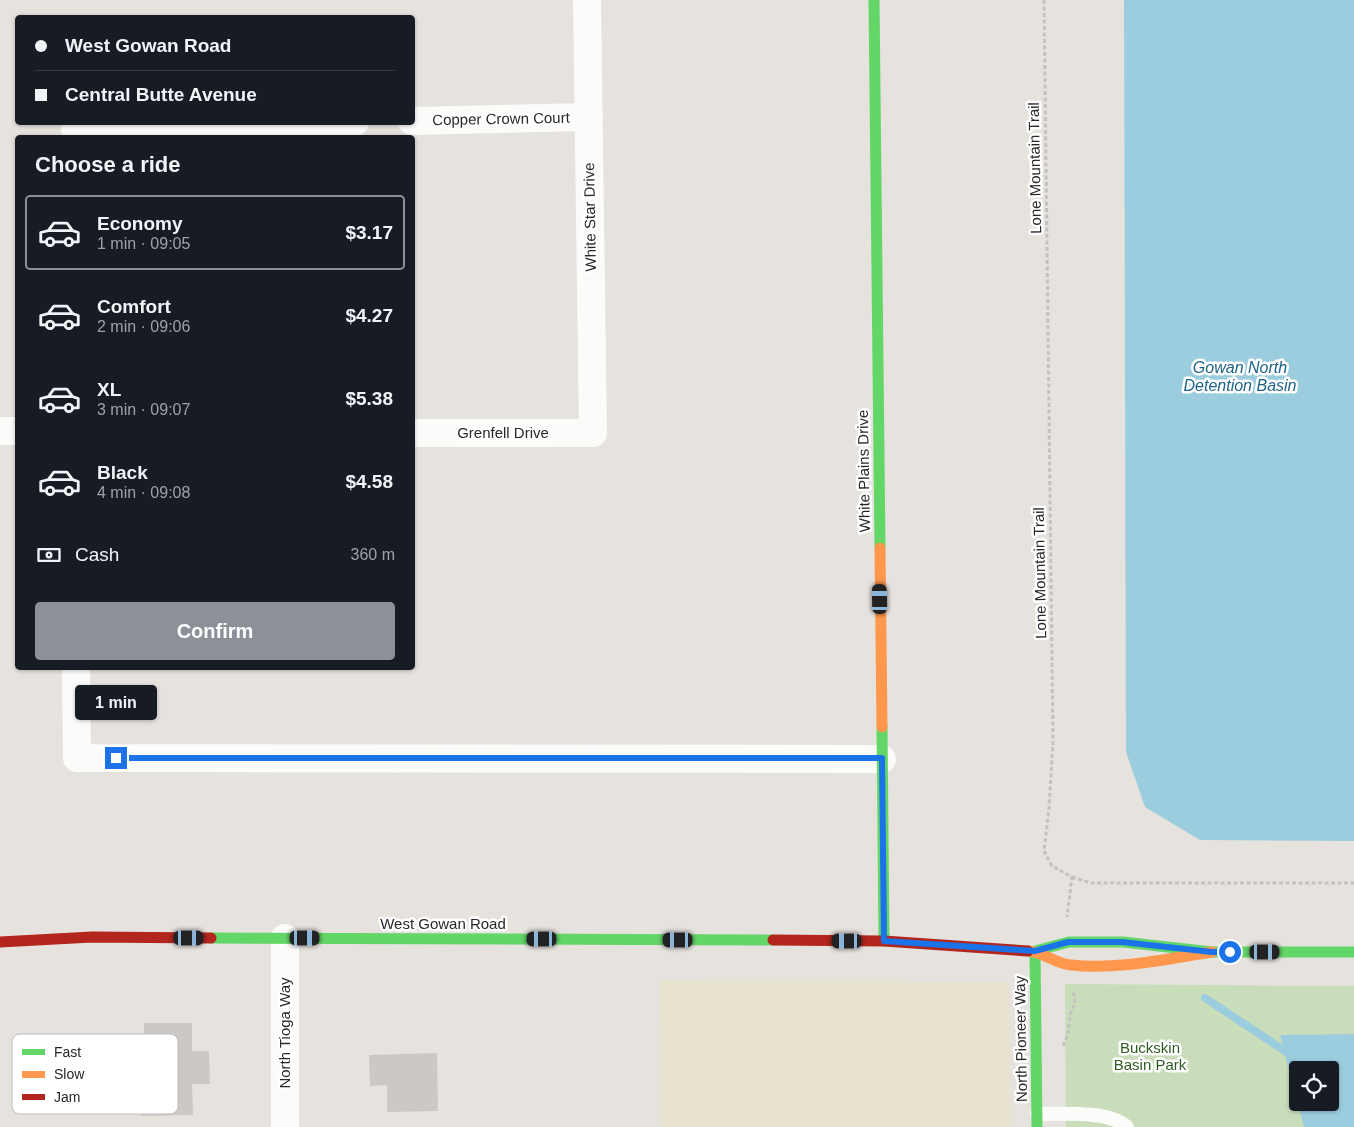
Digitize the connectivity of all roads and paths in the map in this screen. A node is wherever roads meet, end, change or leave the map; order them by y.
1 (587, 0) edge
2 (874, 0) edge
3 (1044, 0) edge
4 (589, 117) junction
5 (415, 121) edge
6 (235, 125) edge
7 (75, 129) dead end
8 (0, 431) edge
9 (15, 431) edge
10 (415, 433) edge
11 (593, 433) joint
12 (76, 670) edge
13 (882, 758) junction
14 (1072, 877) junction
15 (1354, 884) edge
16 (285, 938) junction
17 (884, 941) junction
18 (0, 942) edge
19 (1068, 942) junction
20 (1035, 951) junction
21 (1212, 952) junction
22 (1354, 952) edge
23 (1069, 965) junction
24 (1060, 1051) dead end
25 (1037, 1121) edge
26 (285, 1127) edge
27 (1127, 1127) edge

1 - 4 street, White Star Drive
2 - 13 street, White Plains Drive
3 - 14 path, Lone Mountain Trail
4 - 5 street, Copper Crown Court
4 - 11 street, White Star Drive
6 - 7 street
8 - 9 street
10 - 11 street, Grenfell Drive
12 - 13 street
13 - 17 street, White Plains Drive
14 - 15 path, Lone Mountain Trail
14 - 19 path
16 - 17 street, West Gowan Road
16 - 18 street, West Gowan Road
16 - 26 street, North Tioga Way
17 - 20 street, West Gowan Road
19 - 20 street, West Gowan Road
19 - 21 street, West Gowan Road
20 - 23 street, West Gowan Road
20 - 25 street, North Pioneer Way
21 - 22 street, West Gowan Road
21 - 23 street, West Gowan Road
23 - 24 path
25 - 27 lane

